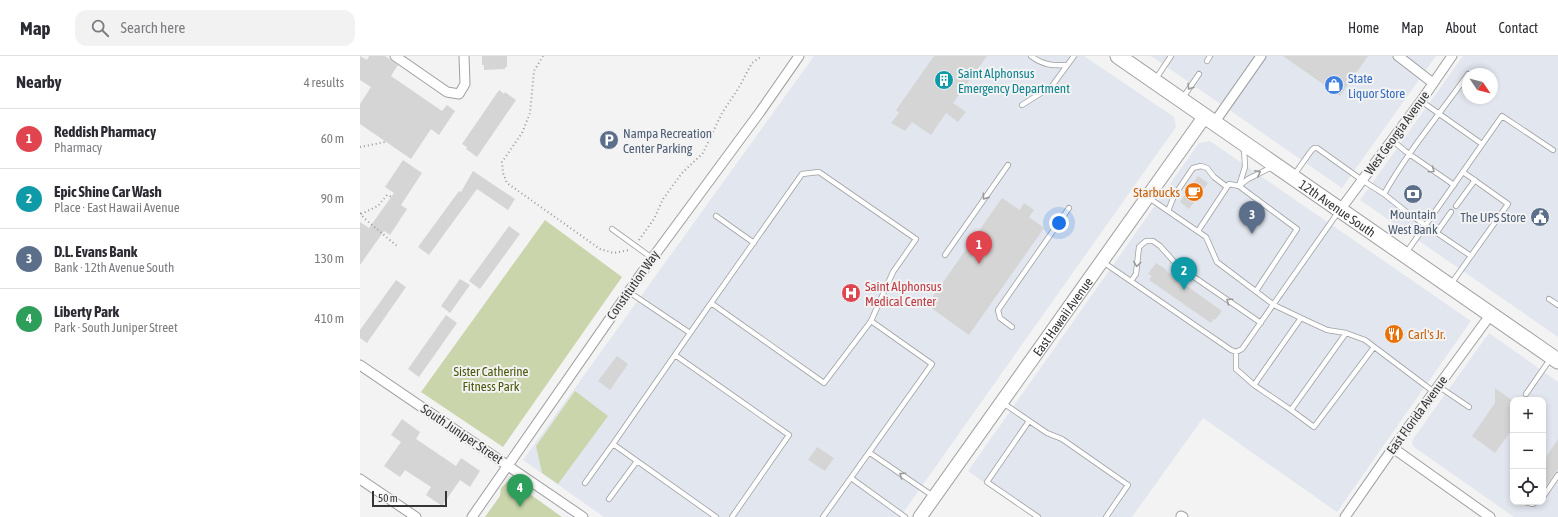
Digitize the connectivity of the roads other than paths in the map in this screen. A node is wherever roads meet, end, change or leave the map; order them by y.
1 (395, 56) edge
2 (464, 56) edge
3 (799, 56) edge
4 (1031, 56) edge
5 (1074, 56) edge
6 (1118, 56) edge
7 (1171, 56) edge
8 (1210, 56) edge
9 (1261, 56) edge
10 (1398, 56) edge
11 (1452, 56) edge
12 (1207, 61) dead end
13 (1067, 65) junction
14 (1199, 74) dead end
15 (1154, 81) junction
16 (1434, 83) junction
17 (1462, 83) edge
18 (1181, 100) junction
19 (1421, 101) junction
20 (1022, 105) dead end
21 (1440, 114) junction
22 (1210, 119) junction
23 (1392, 140) junction
24 (1244, 143) junction
25 (1482, 144) junction
26 (1553, 150) dead end
27 (1410, 154) junction
28 (1008, 165) dead end
29 (1276, 165) junction
30 (1463, 172) junction
31 (1293, 177) junction
32 (1362, 180) junction
33 (1475, 180) junction
34 (1454, 185) junction
35 (1239, 186) junction
36 (1228, 187) junction
37 (1384, 194) junction
38 (1148, 197) junction
39 (1456, 206) dead end
40 (1069, 208) dead end
41 (1340, 210) junction
42 (1168, 211) junction
43 (1451, 212) dead end
44 (716, 216) dead end
45 (1425, 225) junction
46 (612, 229) dead end
47 (1198, 231) junction
48 (1437, 232) junction
49 (754, 243) junction
50 (1405, 254) junction
51 (945, 255) dead end
52 (1471, 256) junction
53 (652, 258) junction
54 (1102, 261) junction
55 (1131, 281) junction
56 (1450, 286) junction
57 (1256, 291) junction
58 (629, 292) junction
59 (1549, 299) dead end
60 (711, 304) junction
61 (1274, 305) junction
62 (1558, 305) edge
63 (1491, 314) junction
64 (1301, 318) junction
65 (871, 321) junction
66 (1261, 323) junction
67 (1012, 327) dead end
68 (690, 333) junction
69 (1346, 333) junction
70 (1374, 347) junction
71 (1236, 352) junction
72 (675, 355) junction
73 (1555, 359) edge
74 (360, 365) edge
75 (1254, 385) junction
76 (1436, 389) junction
77 (1526, 394) dead end
78 (1001, 402) junction
79 (1469, 407) dead end
80 (1291, 410) junction
81 (1029, 421) junction
82 (613, 444) junction
83 (1393, 448) junction
84 (870, 453) junction
85 (637, 461) junction
86 (508, 465) junction
87 (1558, 475) edge
88 (851, 478) junction
89 (360, 479) edge
90 (585, 483) dead end
91 (1546, 492) edge
92 (934, 496) junction
93 (609, 499) dead end
94 (416, 517) edge
95 (472, 517) edge
96 (583, 517) edge
97 (716, 517) edge
98 (732, 517) edge
99 (823, 517) edge
100 (905, 517) edge
101 (920, 517) edge
102 (1038, 517) edge
103 (1106, 517) edge
104 (1345, 517) edge
105 (1490, 517) edge

1 - 2 street
3 - 53 street, Constitution Way
4 - 13 lane
5 - 13 lane
6 - 15 main road, 12th Avenue South
7 - 15 lane
8 - 12 lane
9 - 22 street
10 - 16 street
11 - 16 street, West Georgia Avenue
13 - 20 lane
14 -> 18 lane
15 - 18 main road, 12th Avenue South
16 - 19 street, West Georgia Avenue
17 - 21 lane
18 - 22 main road, 12th Avenue South
19 - 21 lane
19 - 23 street, West Georgia Avenue
21 - 25 lane
21 - 27 lane
22 - 24 main road, 12th Avenue South
22 - 38 street, East Hawaii Avenue
23 - 27 lane
23 - 32 street, West Georgia Avenue
24 - 29 main road, 12th Avenue South
24 - 35 lane
25 - 26 lane
25 - 30 lane
27 -> 34 lane
27 - 37 lane
28 -> 51 lane
29 - 31 main road, 12th Avenue South
35 -> 29 lane
30 - 33 lane
30 - 34 lane
31 - 32 lane
31 - 41 main road, 12th Avenue South
32 - 37 lane
32 - 41 street, West Georgia Avenue
33 - 39 lane
33 - 52 lane
34 - 45 lane
35 - 36 lane
35 - 57 lane
36 - 42 lane
36 - 47 lane
37 - 45 lane
38 - 42 lane
38 - 54 street, East Hawaii Avenue
40 - 67 lane
41 - 50 main road, 12th Avenue South
41 - 61 lane
42 - 47 lane
43 - 48 lane
44 - 49 lane
45 - 48 lane
45 - 50 lane
46 - 53 lane
47 - 57 lane
48 - 52 lane
49 - 60 lane
49 - 65 lane
50 - 56 main road, 12th Avenue South
52 - 56 lane
53 - 58 street, Constitution Way
54 - 55 lane
54 - 78 street, East Hawaii Avenue
66 -> 55 lane
55 - 71 lane
56 - 63 main road, 12th Avenue South
57 - 61 lane
58 - 68 lane
58 - 86 street, Constitution Way
59 - 62 lane
60 - 65 lane
60 - 68 lane
61 - 64 lane
61 - 66 lane
63 - 73 main road, 12th Avenue South
63 - 76 street, East Florida Avenue
64 - 69 lane
64 - 75 lane
65 - 84 lane
66 - 71 lane
68 - 72 lane
69 - 70 lane
69 - 80 lane
70 - 76 lane
70 - 80 lane
71 - 75 lane
72 - 82 lane
72 - 98 lane
73 - 77 lane
74 - 86 street, South Juniper Street
75 - 80 lane
76 - 79 lane
76 - 83 street, East Florida Avenue
78 - 81 lane
78 - 92 street, East Hawaii Avenue
81 - 102 lane
81 - 103 lane
82 - 85 lane
82 - 90 lane
83 - 104 street, East Florida Avenue
83 - 105 street
84 - 88 lane
92 -> 84 lane
85 - 93 lane
85 - 97 lane
86 - 95 street, Constitution Way
86 - 96 street, South Juniper Street
87 - 91 lane
88 - 99 lane
88 - 100 lane
89 - 94 street
92 - 101 street, East Hawaii Avenue

